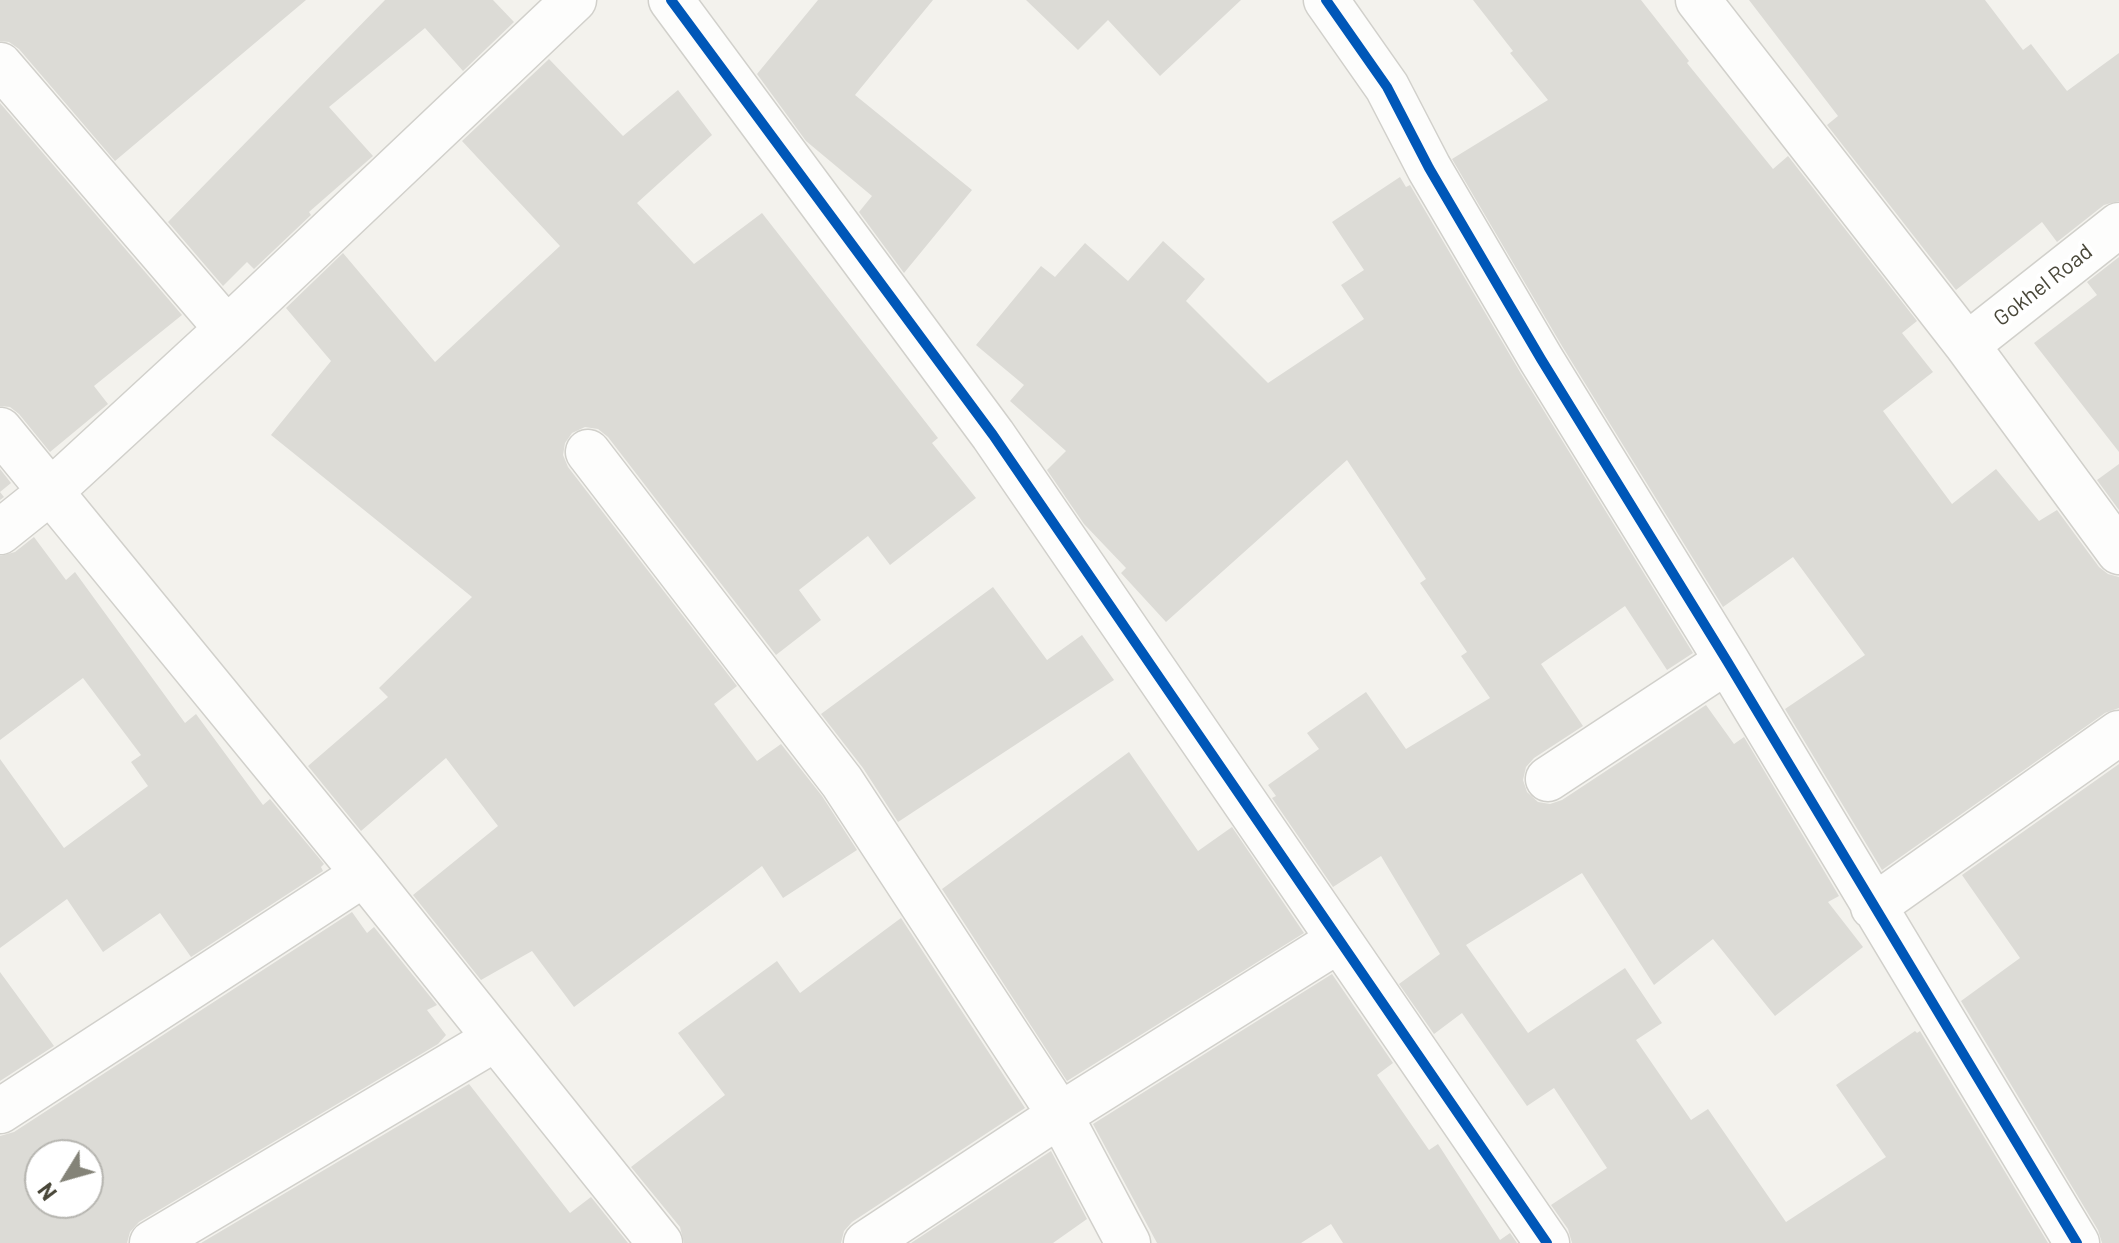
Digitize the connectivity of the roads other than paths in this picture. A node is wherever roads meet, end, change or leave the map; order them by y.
1 (574, 0) edge
2 (671, 0) edge
3 (1326, 0) edge
4 (1698, 0) edge
5 (0, 65) edge
6 (2119, 225) edge
7 (227, 329) junction
8 (1967, 345) junction
9 (0, 430) edge
10 (588, 452) dead end
11 (50, 492) junction
12 (0, 532) edge
13 (2119, 552) edge
14 (1727, 661) junction
15 (2119, 733) edge
16 (1548, 779) dead end
17 (364, 874) junction
18 (1873, 907) junction
19 (1339, 940) junction
20 (495, 1039) junction
21 (0, 1111) edge
22 (1060, 1115) junction
23 (152, 1243) edge
24 (660, 1243) edge
25 (866, 1243) edge
26 (1128, 1243) edge
27 (1547, 1243) edge
28 (2077, 1243) edge

1 - 7 street
2 - 19 street
3 - 14 street
4 - 8 street
5 - 7 street
6 - 8 street, Gokhel Road
7 - 11 street
8 - 13 street
9 - 11 street
10 - 22 street
11 - 12 street
11 - 17 street
14 - 16 street
14 - 18 street
15 - 18 street
17 - 20 street
17 - 21 street
18 - 28 street
19 - 22 street
19 - 27 street
20 - 23 street
20 - 24 street
22 - 25 street
22 - 26 street

